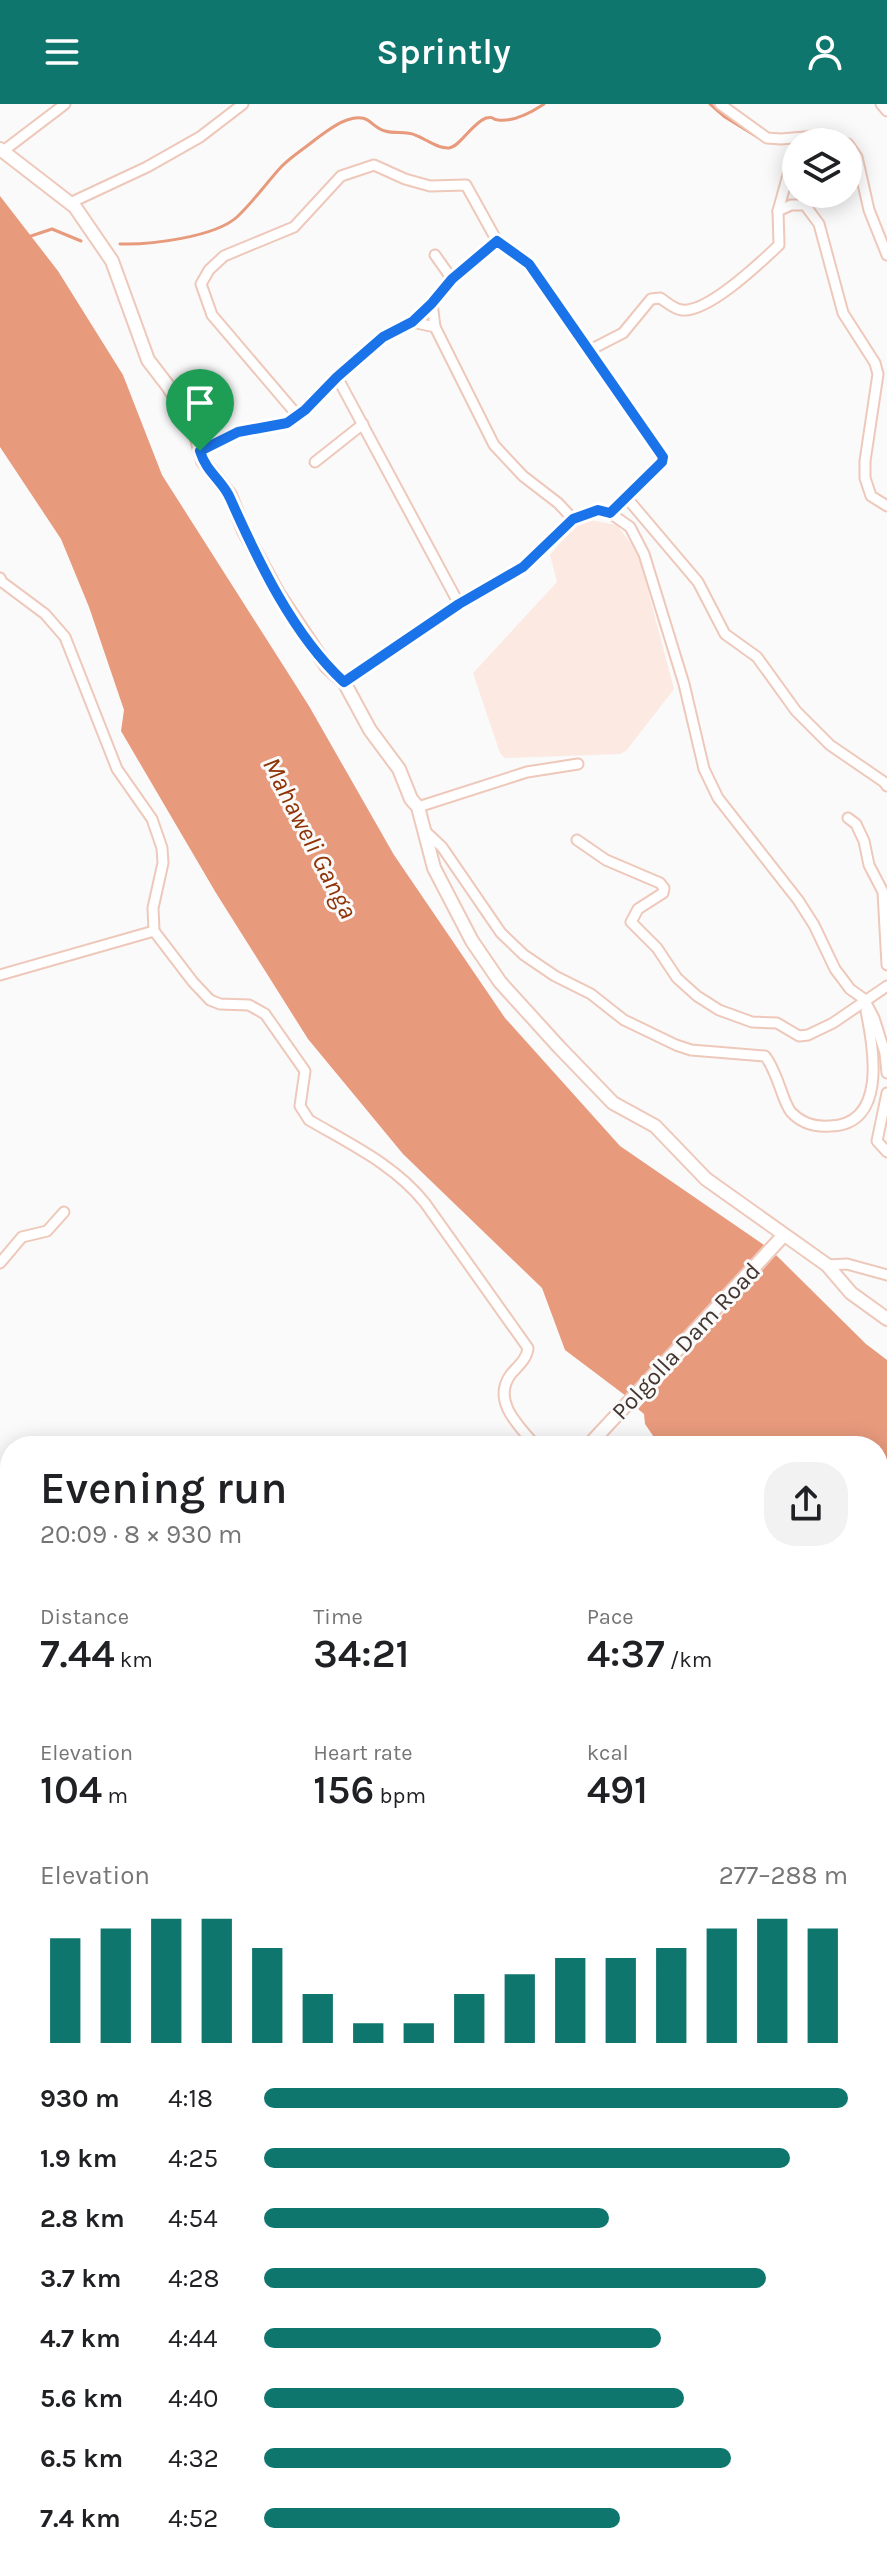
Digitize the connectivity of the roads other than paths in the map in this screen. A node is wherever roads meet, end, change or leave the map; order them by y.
1 (65, 104) edge
2 (243, 104) edge
3 (720, 104) edge
4 (881, 104) edge
5 (887, 111) edge
6 (782, 139) edge
7 (1, 150) edge
8 (862, 179) edge
9 (782, 196) edge
10 (70, 203) junction
11 (778, 211) junction
12 (497, 241) junction
13 (435, 255) dead end
14 (887, 255) edge
15 (452, 279) junction
16 (432, 303) junction
17 (412, 322) junction
18 (435, 327) junction
19 (588, 351) junction
20 (337, 377) junction
21 (298, 416) junction
22 (363, 424) junction
23 (200, 451) junction
24 (315, 462) dead end
25 (626, 497) junction
26 (887, 506) edge
27 (610, 513) junction
28 (573, 519) junction
29 (0, 578) edge
30 (459, 604) junction
31 (344, 682) junction
32 (578, 764) dead end
33 (887, 786) edge
34 (418, 807) junction
35 (848, 818) dead end
36 (422, 827) junction
37 (577, 840) dead end
38 (154, 931) junction
39 (887, 965) edge
40 (0, 975) edge
41 (887, 986) edge
42 (864, 999) junction
43 (887, 1073) edge
44 (887, 1093) edge
45 (887, 1152) edge
46 (64, 1212) dead end
47 (783, 1236) junction
48 (0, 1263) edge
49 (827, 1265) junction
50 (887, 1275) edge
51 (887, 1319) edge
52 (528, 1436) edge
53 (598, 1436) edge

1 - 7 street
2 - 10 street
3 - 6 street
4 - 5 street
7 - 10 street
8 - 14 street
9 - 11 street
10 - 23 street
11 - 19 street
11 - 26 street
12 - 15 street
12 - 19 street
12 - 21 street
13 - 15 street
15 - 16 street
16 - 17 street
16 - 18 street
17 - 18 street
17 - 20 street
18 - 28 street
19 - 25 street
20 - 21 street
20 - 22 street
21 - 23 street
22 - 24 street
22 - 30 street
23 - 31 street
25 - 27 street
25 - 33 street
27 - 28 street
27 - 42 street
28 - 30 street
29 - 38 street
30 - 31 street
31 - 34 street
32 - 34 street
34 - 36 street
35 - 39 street
36 - 42 street
36 - 47 street
37 - 42 street
38 - 40 street
38 - 52 street
41 - 42 street
42 - 43 street
44 - 45 street
46 - 48 street
47 - 49 street
47 - 53 street, Polgolla Dam Road
49 - 50 street
49 - 51 street

